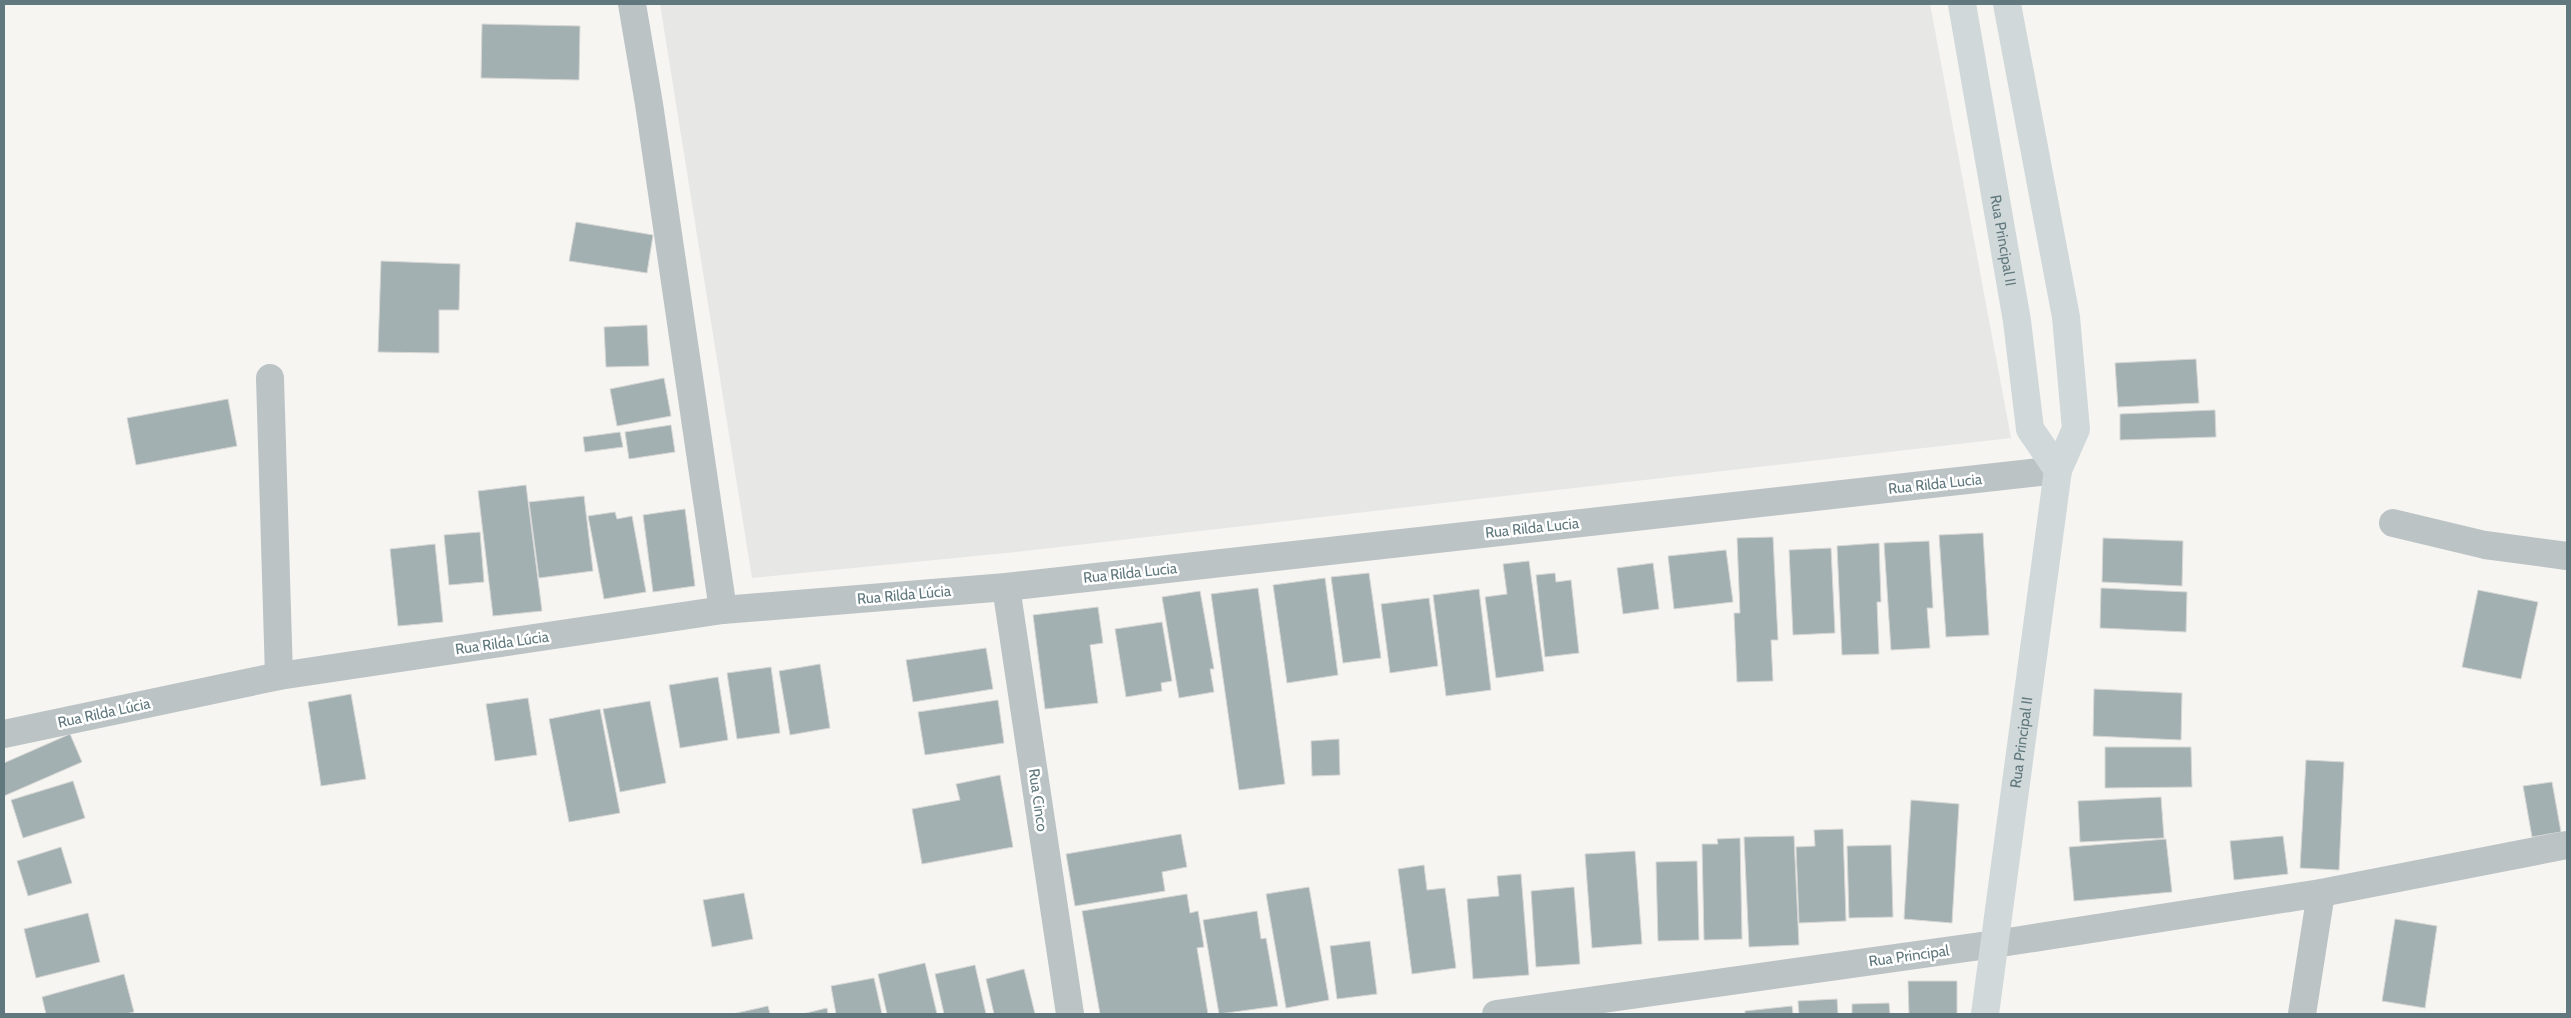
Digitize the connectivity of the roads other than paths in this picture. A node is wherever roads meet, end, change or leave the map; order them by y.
1 (632, 4) edge
2 (1962, 4) edge
3 (2007, 4) edge
4 (270, 378) dead end
5 (2058, 470) junction
6 (2393, 522) dead end
7 (2567, 556) edge
8 (1006, 587) junction
9 (723, 610) junction
10 (279, 676) junction
11 (4, 734) edge
12 (2567, 845) edge
13 (2321, 893) junction
14 (1995, 944) junction
15 (1070, 1014) edge
16 (1496, 1014) edge
17 (1984, 1014) edge
18 (2302, 1014) edge

1 - 9 street
2 - 5 street, Rua Principal II
3 - 5 street, Rua Principal II
4 - 10 street
5 - 8 street, Rua Rilda Lucia
5 - 14 street, Rua Principal II
6 - 7 street
8 - 9 street, Rua Rilda Lúcia
8 - 15 street, Rua Cinco
9 - 10 street, Rua Rilda Lúcia
10 - 11 street, Rua Rilda Lúcia
12 - 13 street, Rua Principal
13 - 14 street, Rua Principal
13 - 18 street
14 - 16 street, Rua Principal
14 - 17 street, Rua Principal II

